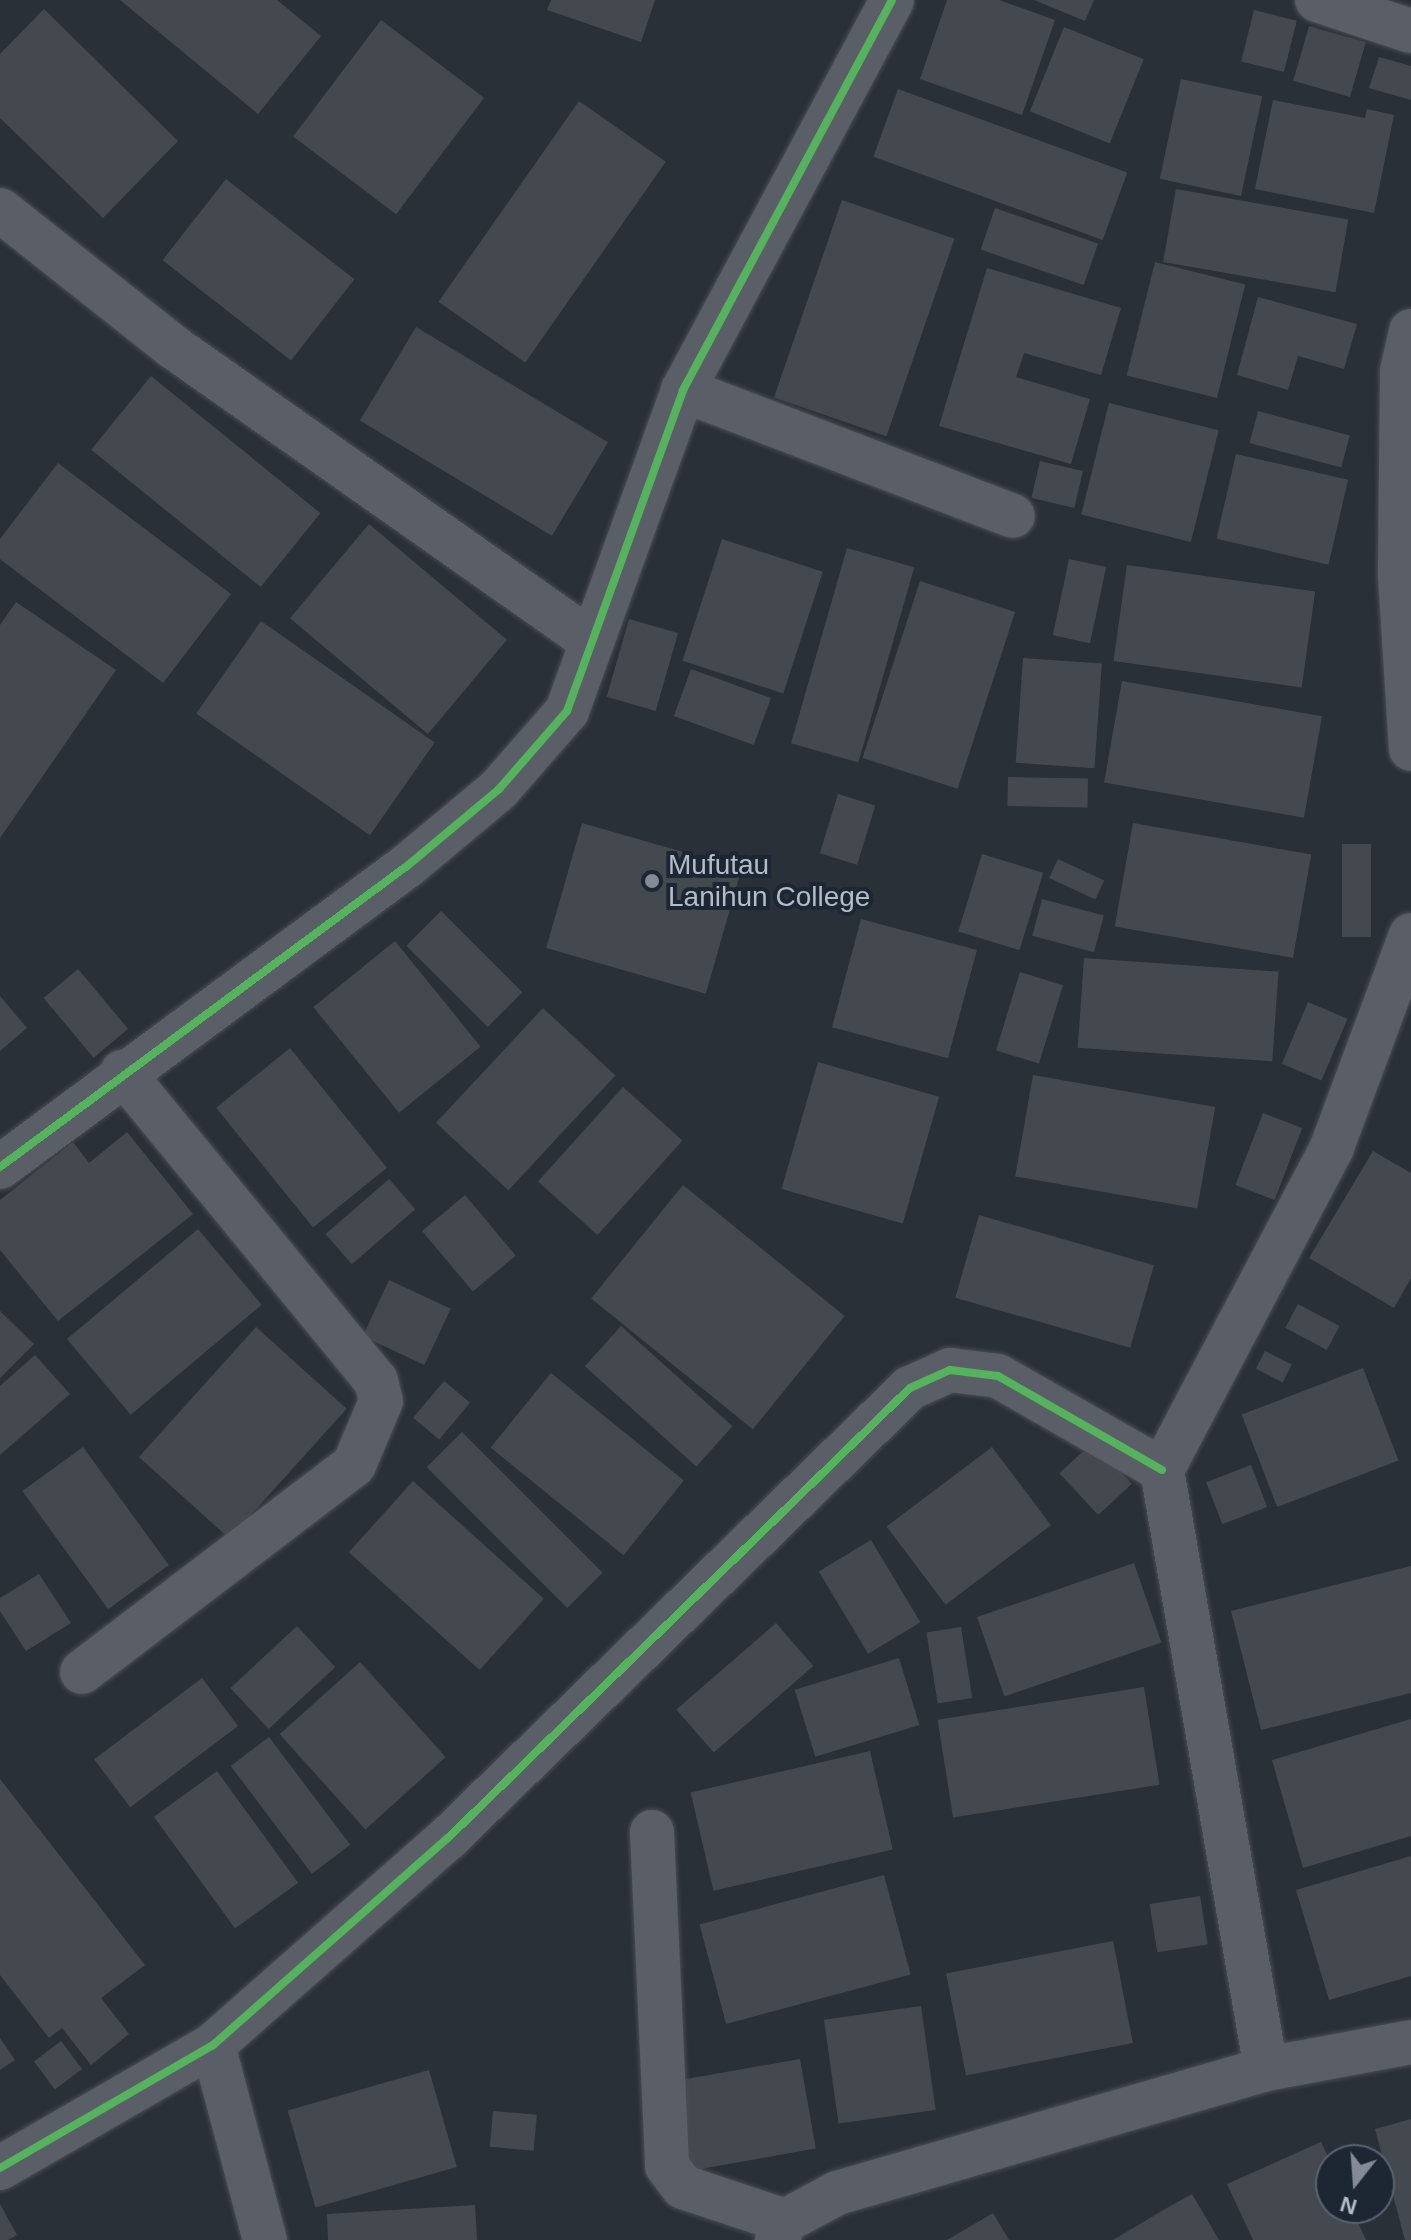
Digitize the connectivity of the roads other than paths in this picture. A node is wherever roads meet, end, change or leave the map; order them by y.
1 (892, 0) edge
2 (1317, 0) edge
3 (1411, 31) edge
4 (0, 210) edge
5 (1411, 331) edge
6 (683, 390) junction
7 (1013, 516) dead end
8 (590, 640) junction
9 (1411, 749) edge
10 (1411, 935) edge
11 (122, 1072) junction
12 (0, 1167) edge
13 (1162, 1470) junction
14 (82, 1672) dead end
15 (652, 1832) dead end
16 (1411, 2042) edge
17 (213, 2045) junction
18 (1266, 2069) junction
19 (0, 2168) edge
20 (781, 2231) edge
21 (265, 2240) edge

1 - 6 street
2 - 3 street
4 - 8 street
5 - 9 street
6 - 7 street
6 - 8 street
8 - 11 street
10 - 13 street
11 - 12 street
11 - 14 street
13 - 17 street
13 - 18 street
15 - 20 street
16 - 18 street
17 - 19 street
17 - 21 street
18 - 20 street

